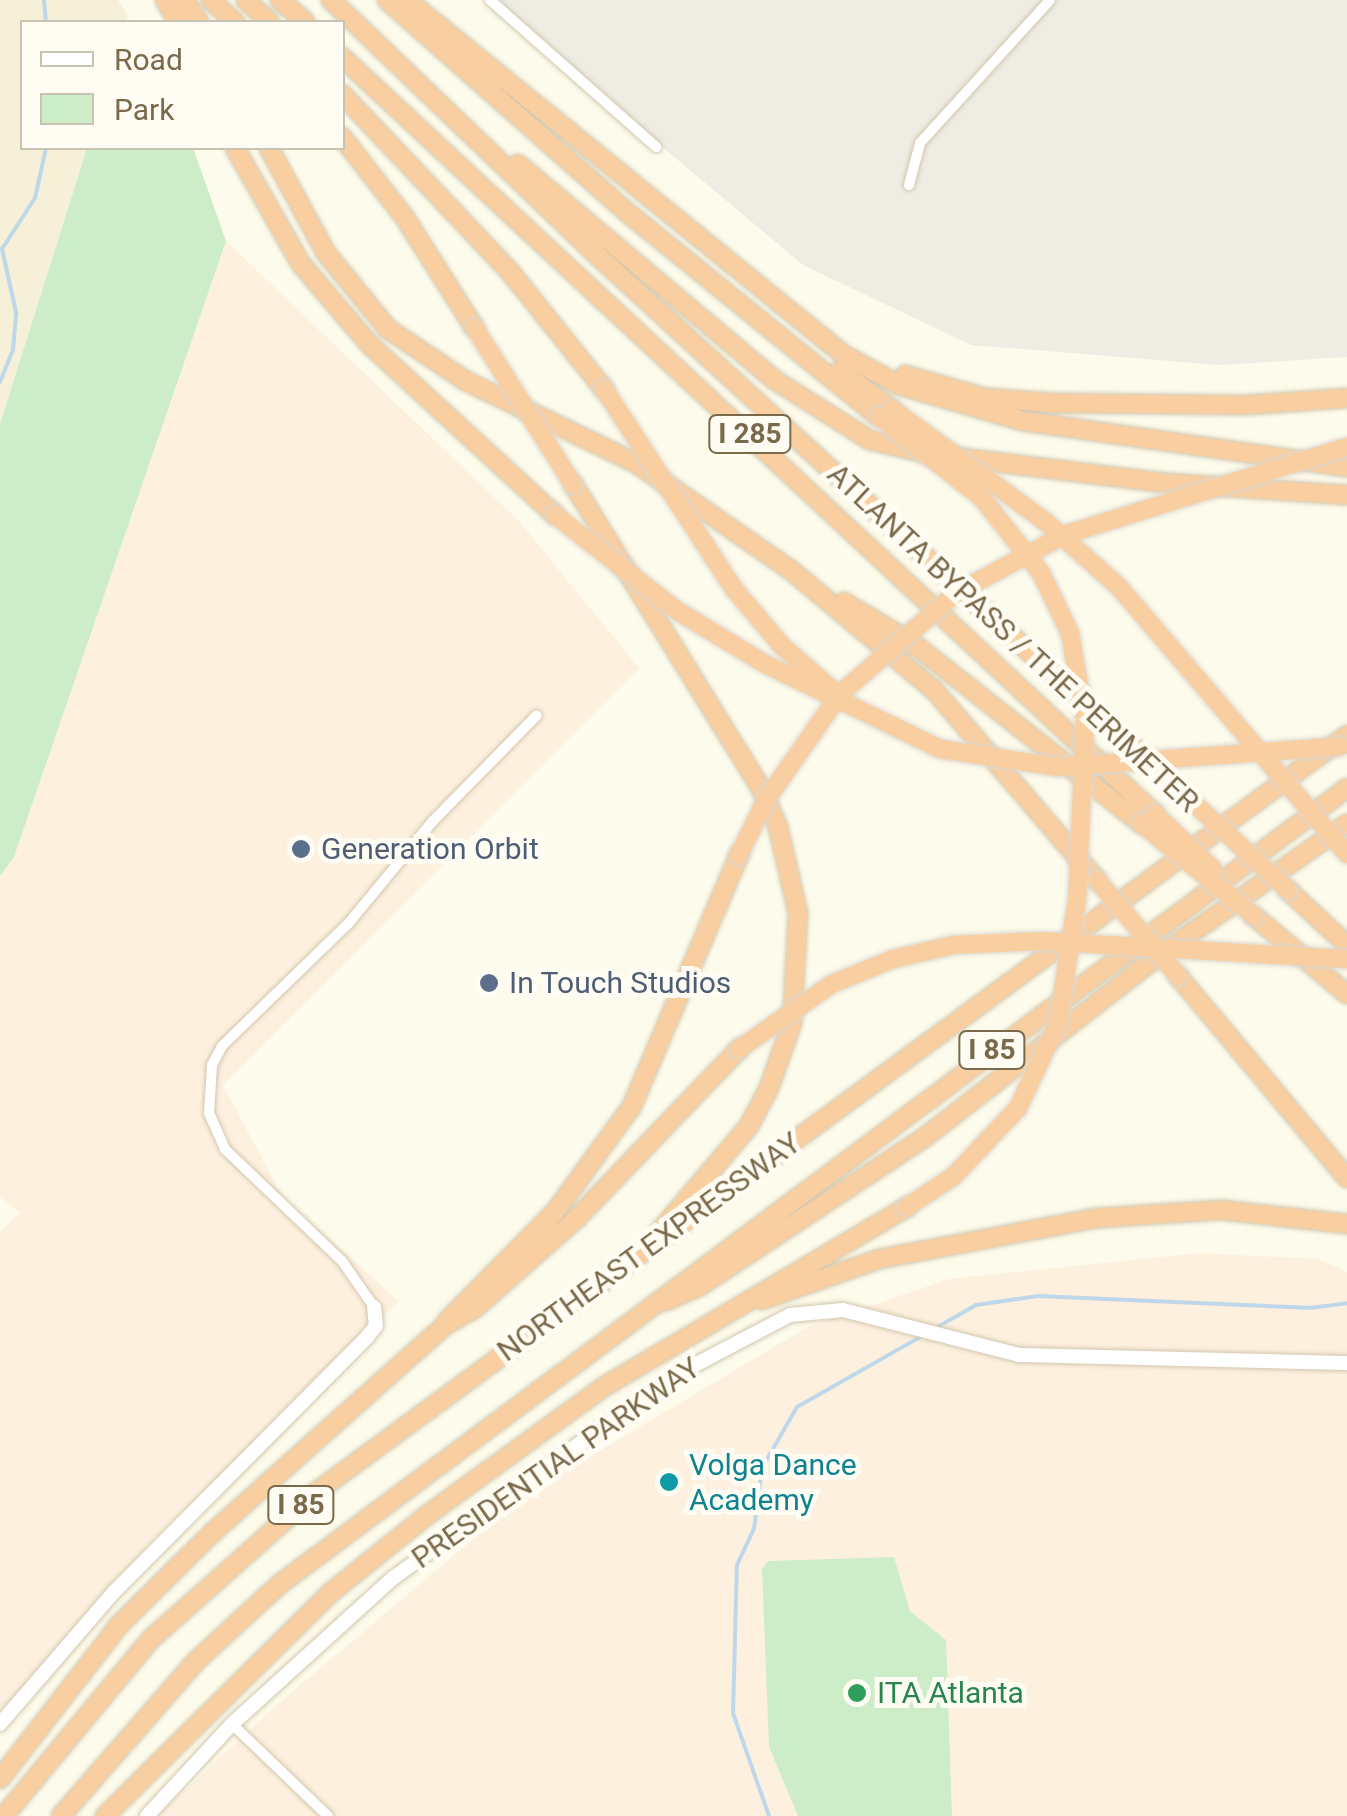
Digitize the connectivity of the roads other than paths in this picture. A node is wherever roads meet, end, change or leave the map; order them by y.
1 (211, 0) edge
2 (246, 0) edge
3 (280, 0) edge
4 (331, 0) edge
5 (387, 0) edge
6 (407, 0) edge
7 (490, 0) edge
8 (1050, 0) edge
9 (232, 20) edge
10 (268, 20) edge
11 (303, 20) edge
12 (345, 60) edge
13 (398, 62) junction
14 (345, 97) edge
15 (345, 141) edge
16 (656, 147) dead end
17 (236, 150) edge
18 (270, 150) edge
19 (910, 185) dead end
20 (791, 313) junction
21 (1347, 398) edge
22 (885, 413) junction
23 (1347, 448) edge
24 (1347, 467) edge
25 (1347, 495) edge
26 (792, 571) junction
27 (858, 712) junction
28 (536, 715) dead end
29 (1347, 735) edge
30 (1347, 745) edge
31 (1347, 788) edge
32 (1148, 819) junction
33 (1347, 824) edge
34 (1347, 854) edge
35 (1347, 945) edge
36 (1347, 959) edge
37 (1347, 993) edge
38 (1347, 1178) edge
39 (1347, 1224) edge
40 (648, 1248) junction
41 (374, 1307) joint
42 (738, 1309) junction
43 (638, 1312) junction
44 (444, 1326) junction
45 (1347, 1364) edge
46 (0, 1724) edge
47 (232, 1724) junction
48 (0, 1779) edge
49 (4, 1816) edge
50 (61, 1816) edge
51 (105, 1816) edge
52 (147, 1816) edge
53 (328, 1816) edge

1 - 9 highway
2 - 10 highway
3 - 11 highway
4 - 13 highway, ATLANTA BYPASS / THE PERIMETER / I 285
5 - 22 highway
6 - 20 highway
7 - 16 street
8 - 19 street
12 - 32 highway, ATLANTA BYPASS / THE PERIMETER / I 285
13 - 25 highway
13 - 35 highway, ATLANTA BYPASS / THE PERIMETER / I 285, bridge
14 - 27 highway, bridge
15 - 40 highway, bridge
17 - 27 highway, bridge
18 - 26 highway
20 - 21 highway
20 - 24 highway
22 - 34 highway, bridge
22 - 42 highway, bridge
23 - 44 highway, bridge
26 - 32 highway
26 - 38 highway, bridge
27 - 30 highway, bridge
28 - 41 street
29 - 40 highway, NORTHEAST EXPRESSWAY / I 85
31 - 43 highway, NORTHEAST EXPRESSWAY / I 85
32 - 37 highway, ATLANTA BYPASS / THE PERIMETER / I 285, bridge
33 - 43 highway
36 - 44 highway, bridge
39 - 42 highway
40 - 49 highway, NORTHEAST EXPRESSWAY / I 85
41 - 46 street
42 - 51 highway
43 - 50 highway, NORTHEAST EXPRESSWAY / I 85
44 - 48 highway
45 - 47 street, PRESIDENTIAL PARKWAY
47 - 52 street, PRESIDENTIAL PARKWAY
47 - 53 street

